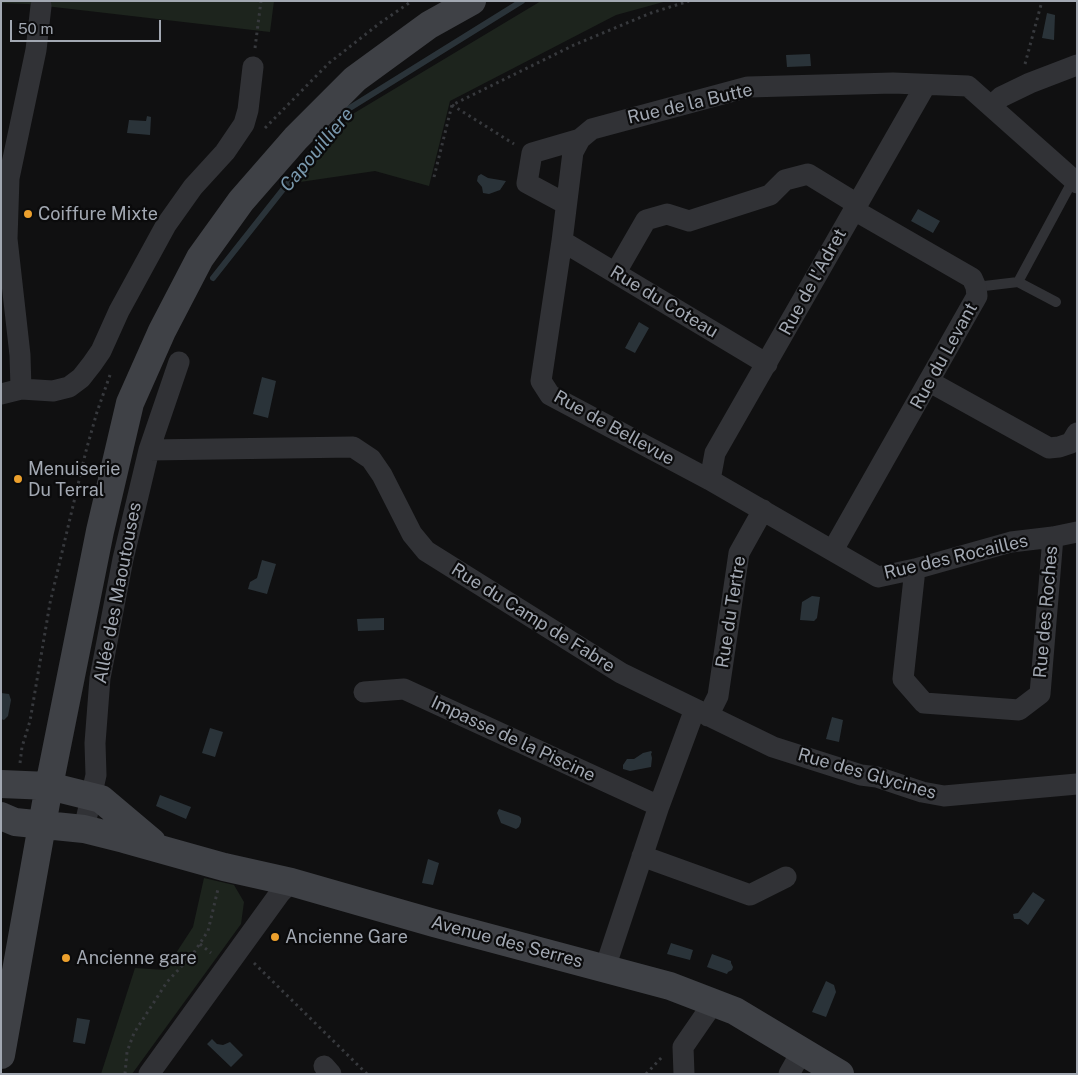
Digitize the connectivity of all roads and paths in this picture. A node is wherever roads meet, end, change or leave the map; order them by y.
1 (260, 1) edge
2 (472, 1) edge
3 (689, 1) edge
4 (1042, 1) edge
5 (41, 6) dead end
6 (1077, 65) edge
7 (253, 66) joint
8 (925, 86) junction
9 (1022, 87) junction
10 (452, 105) junction
11 (990, 106) junction
12 (580, 139) junction
13 (532, 153) junction
14 (434, 177) dead end
15 (1075, 182) edge
16 (566, 204) junction
17 (856, 207) junction
18 (562, 242) junction
19 (616, 272) junction
20 (1018, 282) junction
21 (976, 287) junction
22 (1056, 302) dead end
23 (179, 362) dead end
24 (767, 364) junction
25 (930, 382) junction
26 (11, 392) edge
27 (1077, 433) edge
28 (148, 450) junction
29 (86, 451) dead end
30 (710, 480) junction
31 (763, 510) junction
32 (1077, 532) edge
33 (1053, 537) junction
34 (833, 550) junction
35 (915, 569) junction
36 (364, 692) dead end
37 (702, 713) junction
38 (9, 784) edge
39 (1077, 784) edge
40 (49, 786) junction
41 (92, 796) junction
42 (659, 806) junction
43 (1, 816) edge
44 (43, 824) junction
45 (84, 829) junction
46 (159, 848) junction
47 (642, 856) junction
48 (224, 867) junction
49 (786, 877) dead end
50 (291, 882) junction
51 (200, 944) junction
52 (227, 965) junction
53 (605, 968) junction
54 (714, 1002) junction
55 (1, 1055) edge
56 (796, 1062) edge
57 (125, 1074) edge
58 (149, 1074) edge
59 (367, 1074) edge
60 (684, 1074) edge
61 (840, 1074) edge

1 - 7 path
2 - 40 main road
3 - 10 path
4 - 9 path
5 - 26 street
6 - 9 street
7 - 26 street
8 - 11 street, Rue de la Butte
8 - 12 street, Rue de la Butte
8 - 17 street, Rue de l'Adret
9 - 11 street
10 - 13 path
10 - 14 path
11 - 15 street, Rue de la Butte
12 - 13 street, Rue de la Butte
12 - 16 street
13 - 16 street
15 - 20 lane
16 - 18 street
17 - 19 street, Rue du Levant
17 - 21 street, Rue du Levant
17 - 24 street, Rue de l'Adret
18 - 19 street, Rue du Coteau
18 - 30 street, Rue de Bellevue
19 - 24 street, Rue du Coteau
20 - 21 lane
20 - 22 lane
21 - 25 street, Rue du Levant
23 - 28 street, Allée des Maoutouses
24 - 30 street, Rue de l'Adret
25 - 27 street
25 - 34 street, Rue du Levant
28 - 37 street, Rue du Camp de Fabre
28 - 41 street, Allée des Maoutouses
29 - 38 path
30 - 31 street, Rue de Bellevue
31 - 34 street, Rue des Rocailles
31 - 37 street, Rue du Tertre
32 - 33 street, Rue des Rocailles
33 - 35 street, Rue des Rocailles
33 - 35 street, Rue des Roches
34 - 35 street, Rue des Rocailles
36 - 42 street, Impasse de la Piscine
37 - 39 street, Rue des Glycines
37 - 42 street
38 - 40 main road, Avenue des Serres
40 - 41 main road, Avenue des Serres
40 - 44 main road
41 - 45 street, Allée des Maoutouses
41 - 46 main road, Avenue des Serres
42 - 47 street
43 - 44 main road, Avenue des Serres
44 - 45 main road, Avenue des Serres
44 - 55 main road
45 - 46 main road, Avenue des Serres
46 - 48 main road, Avenue des Serres
47 - 49 street
47 - 53 street
48 - 50 main road, Avenue des Serres
48 - 51 path
50 - 52 street
50 - 53 main road, Avenue des Serres
51 - 52 path
51 - 57 path
52 - 58 street
52 - 59 path
53 - 54 main road, Avenue des Serres
54 - 56 main road, Avenue des Serres
54 - 60 street
56 - 61 main road, Avenue des Serres

